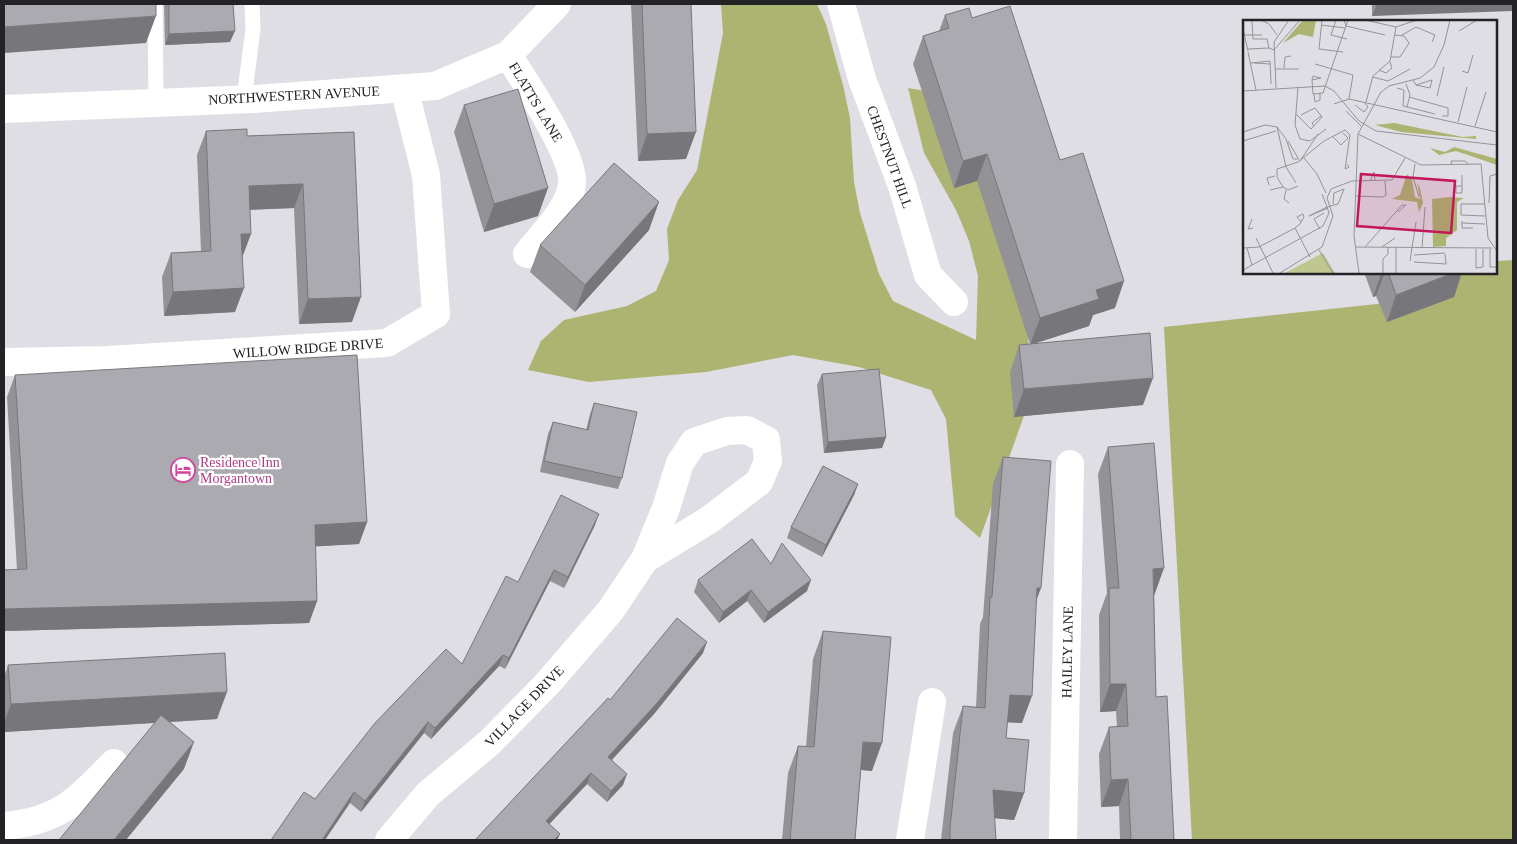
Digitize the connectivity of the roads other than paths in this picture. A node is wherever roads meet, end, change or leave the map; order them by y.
1 (155, 4) edge
2 (252, 4) edge
3 (557, 4) edge
4 (841, 4) edge
5 (508, 55) junction
6 (404, 88) junction
7 (244, 100) junction
8 (156, 103) junction
9 (4, 109) edge
10 (527, 254) dead end
11 (954, 302) dead end
12 (4, 362) edge
13 (1070, 464) dead end
14 (645, 559) junction
15 (932, 702) dead end
16 (114, 763) dead end
17 (4, 826) edge
18 (389, 840) edge
19 (910, 840) edge
20 (1063, 840) edge

1 - 8 lane
2 - 7 lane
3 - 5 street, NORTHWESTERN AVENUE
4 - 11 street, CHESTNUT HILL
5 - 6 street, NORTHWESTERN AVENUE
5 - 10 street, FLATTS LANE
6 - 7 street, NORTHWESTERN AVENUE
6 - 12 street, WILLOW RIDGE DRIVE
7 - 8 street, NORTHWESTERN AVENUE
8 - 9 street, NORTHWESTERN AVENUE
13 - 20 street, HAILEY LANE
14 - 14 street, VILLAGE DRIVE
14 - 18 street, VILLAGE DRIVE
15 - 19 street
16 - 17 street

